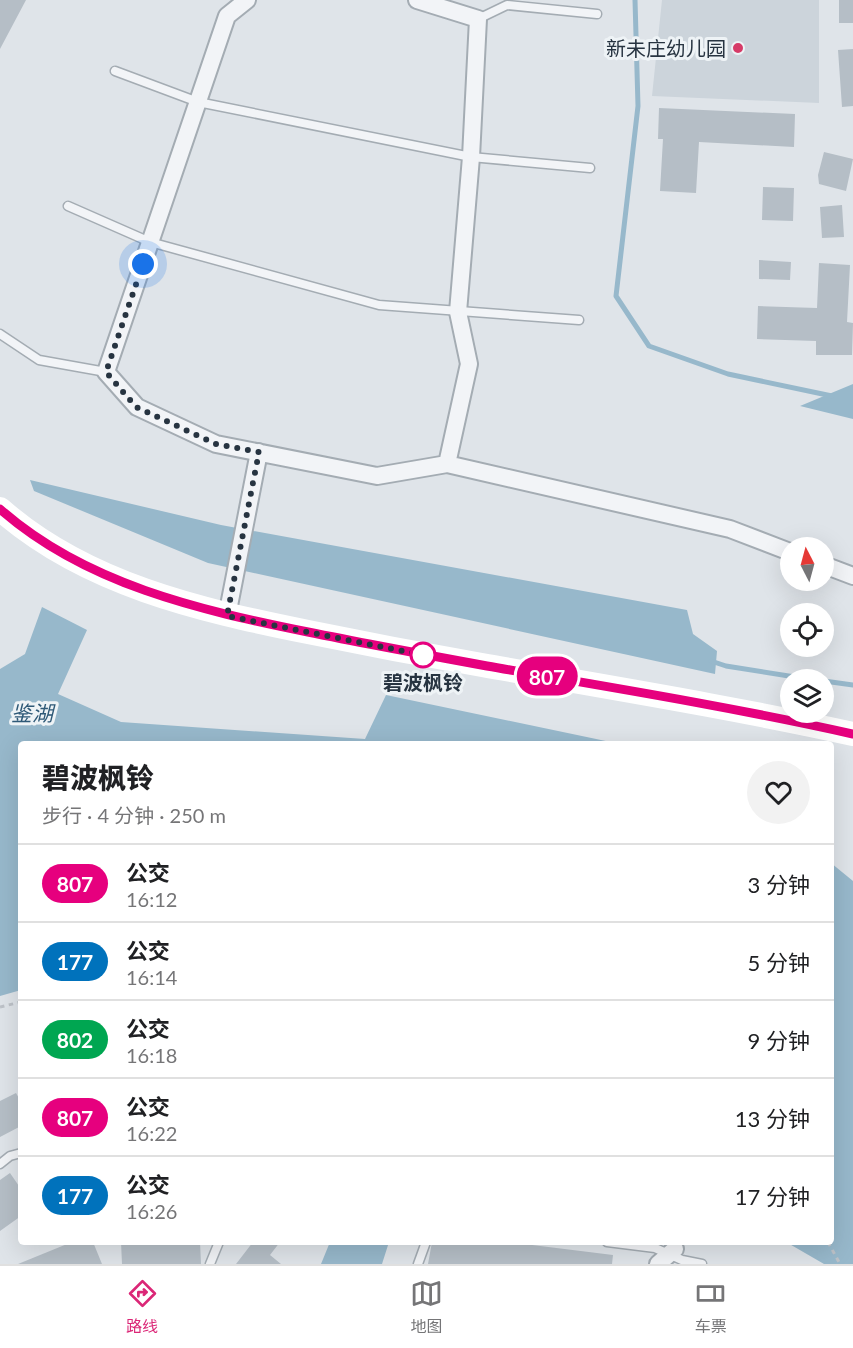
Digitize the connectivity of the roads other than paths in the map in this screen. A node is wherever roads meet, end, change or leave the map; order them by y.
1 (247, 0) edge
2 (417, 0) edge
3 (597, 14) dead end
4 (478, 19) junction
5 (116, 70) dead end
6 (198, 102) junction
7 (471, 157) junction
8 (590, 168) dead end
9 (68, 206) dead end
10 (150, 242) junction
11 (458, 312) junction
12 (579, 320) dead end
13 (0, 334) edge
14 (106, 372) junction
15 (259, 452) junction
16 (447, 464) junction
17 (0, 508) edge
18 (780, 548) edge
19 (834, 569) edge
20 (853, 576) edge
21 (227, 616) junction
22 (853, 734) edge
23 (18, 1154) edge
24 (0, 1164) edge
25 (218, 1245) edge
26 (425, 1245) edge
27 (631, 1245) edge
28 (667, 1256) edge
29 (210, 1264) edge
30 (418, 1264) edge
31 (702, 1264) edge

1 - 6 street
2 - 4 street
3 - 4 lane
4 - 7 street
5 - 6 lane
6 - 7 lane
6 - 10 street
7 - 8 lane
7 - 11 street
9 - 10 lane
10 - 11 lane
10 - 14 street
11 - 12 lane
11 - 16 street
13 - 14 lane
14 - 15 street
15 - 16 street
15 - 21 street
16 - 18 street
17 - 21 street
19 - 20 street
21 - 22 street
23 - 24 lane
25 - 29 lane
26 - 30 lane
27 - 28 lane
28 - 31 lane

